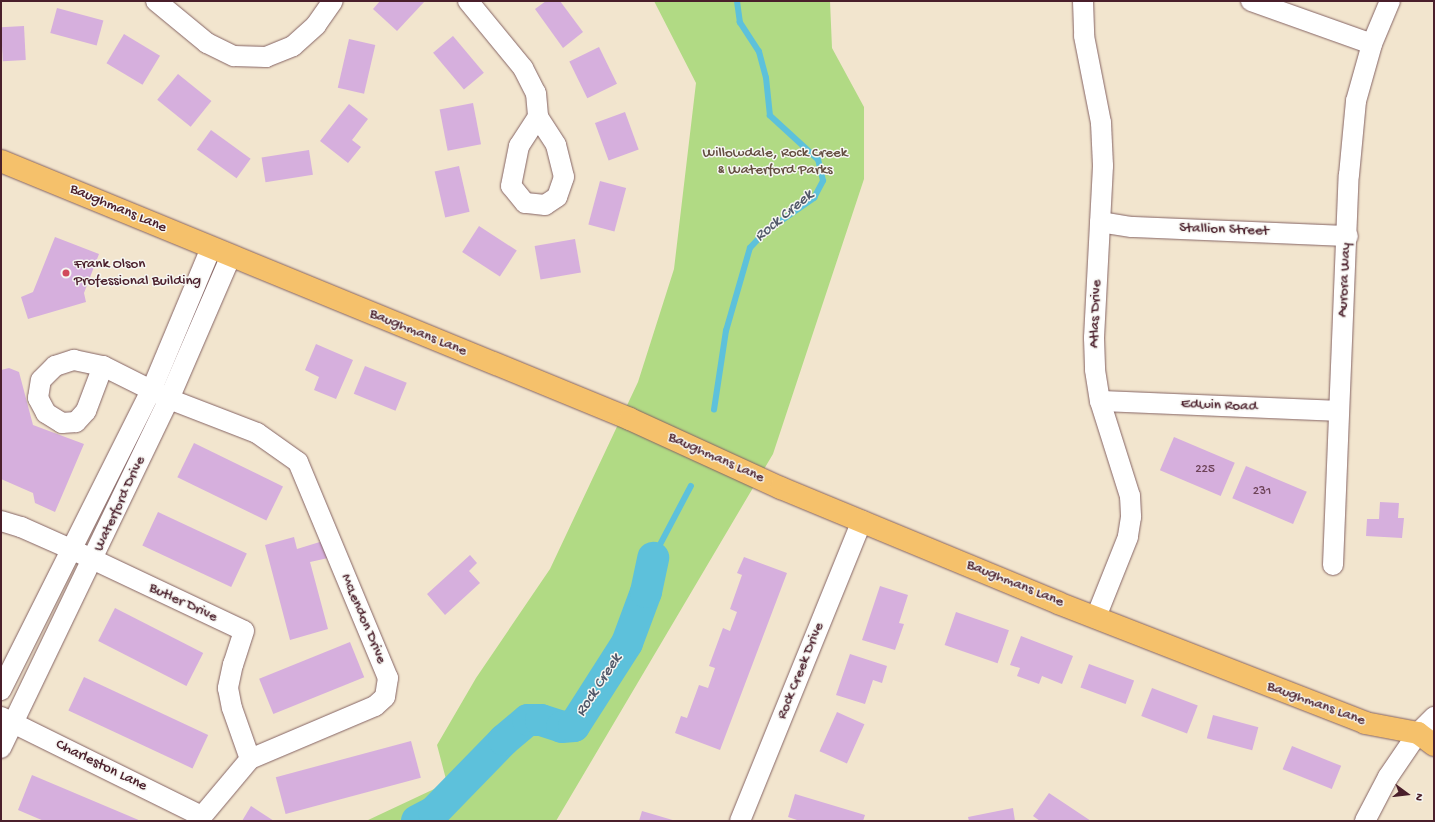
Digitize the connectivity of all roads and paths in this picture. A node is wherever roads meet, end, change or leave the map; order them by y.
1 (156, 1) edge
2 (334, 1) edge
3 (468, 1) edge
4 (1083, 1) edge
5 (1251, 1) edge
6 (1390, 1) edge
7 (1372, 44) junction
8 (538, 117) dead end
9 (1, 161) edge
10 (1100, 222) junction
11 (1348, 236) junction
12 (211, 248) junction
13 (231, 256) junction
14 (103, 366) dead end
15 (152, 389) junction
16 (170, 399) junction
17 (1100, 401) junction
18 (1337, 411) junction
19 (1, 521) edge
20 (862, 521) junction
21 (73, 550) junction
22 (93, 561) junction
23 (1333, 565) dead end
24 (1096, 617) junction
25 (1, 690) edge
26 (1434, 717) edge
27 (7, 720) edge
28 (1426, 739) edge
29 (1, 748) edge
30 (250, 759) junction
31 (200, 818) edge
32 (740, 821) edge
33 (1365, 821) edge

1 - 2 street
3 - 8 street
4 - 10 street, Atlas Drive
5 - 7 street
6 - 7 street, Aurora Way
7 - 11 street, Aurora Way
9 - 12 main road, Baughmans Lane
10 - 11 street, Stallion Street
10 - 17 street, Atlas Drive
11 - 18 street, Aurora Way
12 - 13 main road, Baughmans Lane
12 - 15 street, Waterford Drive
13 - 16 street, Waterford Drive
13 - 20 main road, Baughmans Lane
14 - 15 street, McLendon Drive
15 - 16 street, McLendon Drive
15 - 21 street, Waterford Drive
16 - 22 street, Waterford Drive
16 - 30 street, McLendon Drive
17 - 18 street, Edwin Road
17 - 24 street, Atlas Drive
18 - 23 street, Aurora Way
19 - 21 street, Butler Drive
20 - 24 main road, Baughmans Lane
20 - 32 street, Rock Creek Drive
21 - 22 street, Butler Drive
21 - 25 street, Waterford Drive
22 - 27 street, Waterford Drive
22 - 30 street, Butler Drive
24 - 28 main road, Baughmans Lane
26 - 28 street
27 - 29 street, Waterford Drive
27 - 31 street, Charleston Lane
28 - 33 street
30 - 31 street, McLendon Drive

